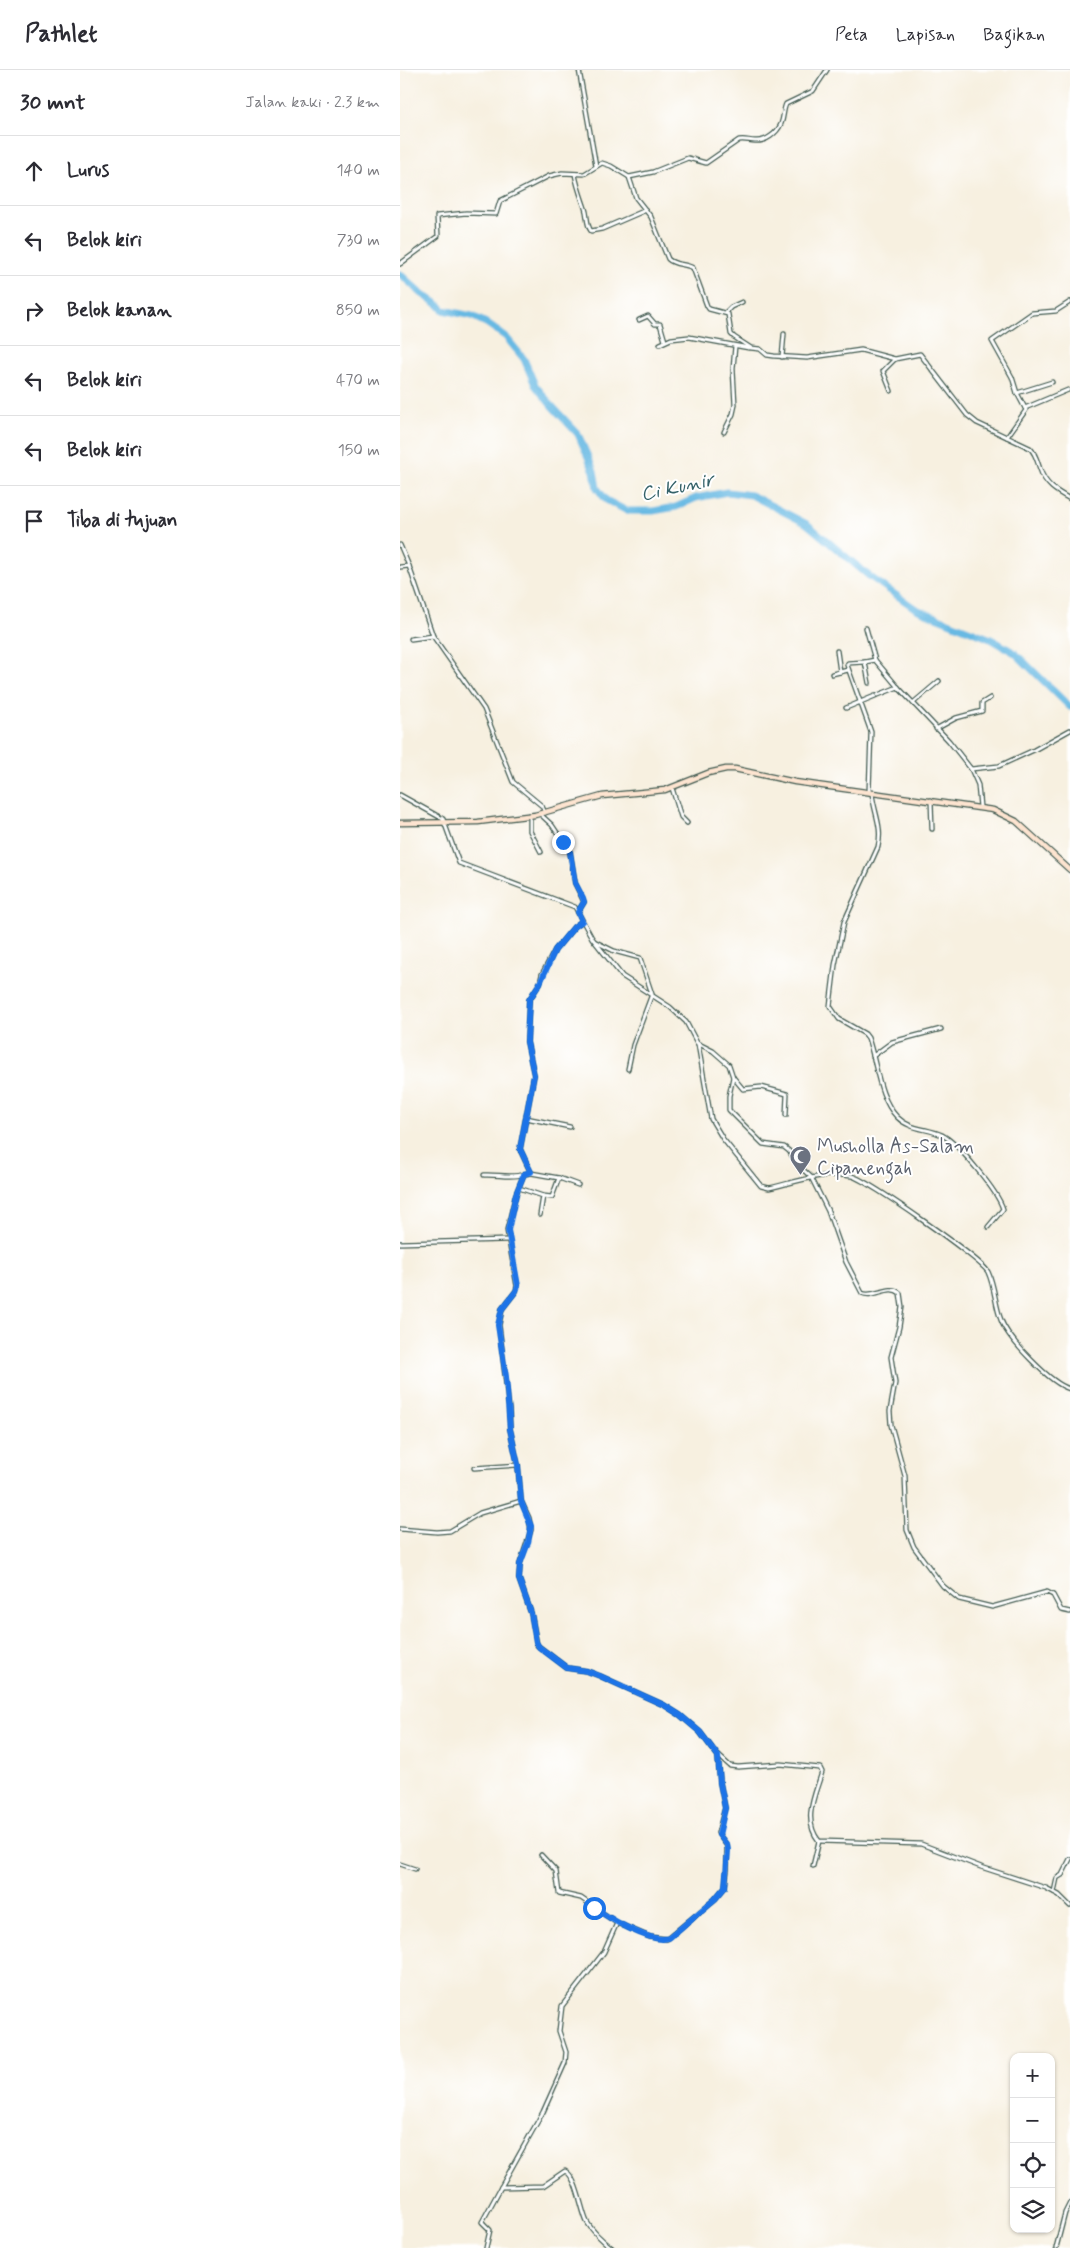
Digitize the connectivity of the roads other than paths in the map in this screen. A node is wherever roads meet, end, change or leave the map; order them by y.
1 (579, 70) edge
2 (827, 70) edge
3 (596, 166) junction
4 (576, 174) junction
5 (629, 176) junction
6 (646, 210) junction
7 (400, 264) edge
8 (742, 302) dead end
9 (1070, 302) edge
10 (726, 312) junction
11 (639, 320) dead end
12 (784, 334) dead end
13 (665, 341) junction
14 (660, 344) dead end
15 (735, 346) junction
16 (751, 348) junction
17 (782, 357) junction
18 (895, 359) junction
19 (1052, 382) dead end
20 (891, 390) dead end
21 (1068, 390) dead end
22 (1017, 393) junction
23 (1025, 408) junction
24 (724, 432) dead end
25 (1007, 437) junction
26 (1070, 499) edge
27 (400, 545) edge
28 (409, 566) junction
29 (400, 567) edge
30 (866, 628) dead end
31 (433, 636) junction
32 (411, 638) dead end
33 (837, 651) dead end
34 (875, 660) junction
35 (865, 662) junction
36 (848, 670) junction
37 (840, 672) junction
38 (832, 674) dead end
39 (939, 681) dead end
40 (869, 683) dead end
41 (898, 687) junction
42 (990, 698) dead end
43 (861, 701) junction
44 (913, 703) junction
45 (846, 708) dead end
46 (936, 729) junction
47 (1070, 730) edge
48 (971, 769) junction
49 (672, 787) junction
50 (870, 792) junction
51 (400, 795) edge
52 (931, 800) junction
53 (980, 807) junction
54 (542, 814) junction
55 (530, 816) junction
56 (400, 823) edge
57 (443, 823) junction
58 (687, 823) dead end
59 (932, 829) dead end
60 (541, 852) dead end
61 (1070, 870) edge
62 (578, 912) junction
63 (582, 921) junction
64 (595, 942) junction
65 (652, 994) junction
66 (941, 1030) dead end
67 (698, 1043) junction
68 (873, 1056) junction
69 (628, 1069) dead end
70 (733, 1077) junction
71 (786, 1115) dead end
72 (526, 1118) junction
73 (570, 1127) dead end
74 (531, 1172) junction
75 (524, 1174) junction
76 (484, 1175) dead end
77 (559, 1178) junction
78 (812, 1178) junction
79 (578, 1184) dead end
80 (519, 1188) junction
81 (543, 1196) junction
82 (540, 1215) dead end
83 (988, 1228) dead end
84 (508, 1240) junction
85 (400, 1243) edge
86 (1070, 1389) edge
87 (518, 1465) junction
88 (474, 1468) dead end
89 (521, 1501) junction
90 (400, 1528) edge
91 (1070, 1612) edge
92 (718, 1756) junction
93 (819, 1841) junction
94 (541, 1855) dead end
95 (1070, 1859) edge
96 (400, 1864) edge
97 (813, 1866) dead end
98 (415, 1869) dead end
99 (1054, 1892) junction
100 (1070, 1906) edge
101 (617, 1923) junction
102 (501, 2187) junction
103 (1070, 2202) edge
104 (486, 2248) edge
105 (612, 2248) edge
106 (1056, 2248) edge

1 - 3 street
2 - 5 street
3 - 4 street
3 - 5 street
4 - 6 street
4 - 7 street
5 - 6 street
6 - 10 street
8 - 10 street
9 - 22 street
10 - 16 street
11 - 13 street
12 - 17 street
13 - 14 street
13 - 15 street
15 - 16 street
15 - 24 street
16 - 17 street
17 - 18 street
18 - 20 street
18 - 25 street
19 - 22 street
21 - 23 street
22 - 23 street
23 - 25 street
25 - 26 street
27 - 28 street
28 - 29 street
28 - 31 street
30 - 34 street
31 - 32 street
31 - 54 street
33 - 37 street
34 - 35 street
34 - 41 street
35 - 36 street
35 - 40 street
36 - 37 street
36 - 43 street
37 - 38 street
39 - 44 street
41 - 43 street
41 - 44 street
42 - 46 street
43 - 45 street
43 - 50 street
44 - 46 street
46 - 48 street
47 - 48 street
48 - 53 street
49 - 50 street
49 - 54 street
49 - 58 street
50 - 52 street
50 - 68 street
51 - 57 street
52 - 53 street
52 - 59 street
53 - 61 street
54 - 55 street
54 - 62 street
55 - 57 street
55 - 60 street
56 - 57 street
57 - 62 street
62 - 63 street
63 - 64 street
63 - 72 street
64 - 65 street
64 - 65 street
65 - 67 street
65 - 69 street
66 - 68 street
67 - 70 street
67 - 78 street
68 - 83 street
70 - 71 street
70 - 78 street
72 - 73 street
72 - 74 street
74 - 75 street
74 - 77 street
75 - 76 street
75 - 80 street
77 - 79 street
77 - 81 street
78 - 86 street
78 - 91 street
80 - 81 street
80 - 84 street
81 - 82 street
84 - 85 street
84 - 87 street
87 - 88 street
87 - 89 street
89 - 90 street
89 - 92 street
92 - 93 street
92 - 101 street
93 - 97 street
93 - 99 street
94 - 101 street
95 - 99 street
96 - 98 street
99 - 100 street
101 - 102 street
102 - 104 street
102 - 105 street
103 - 106 street

